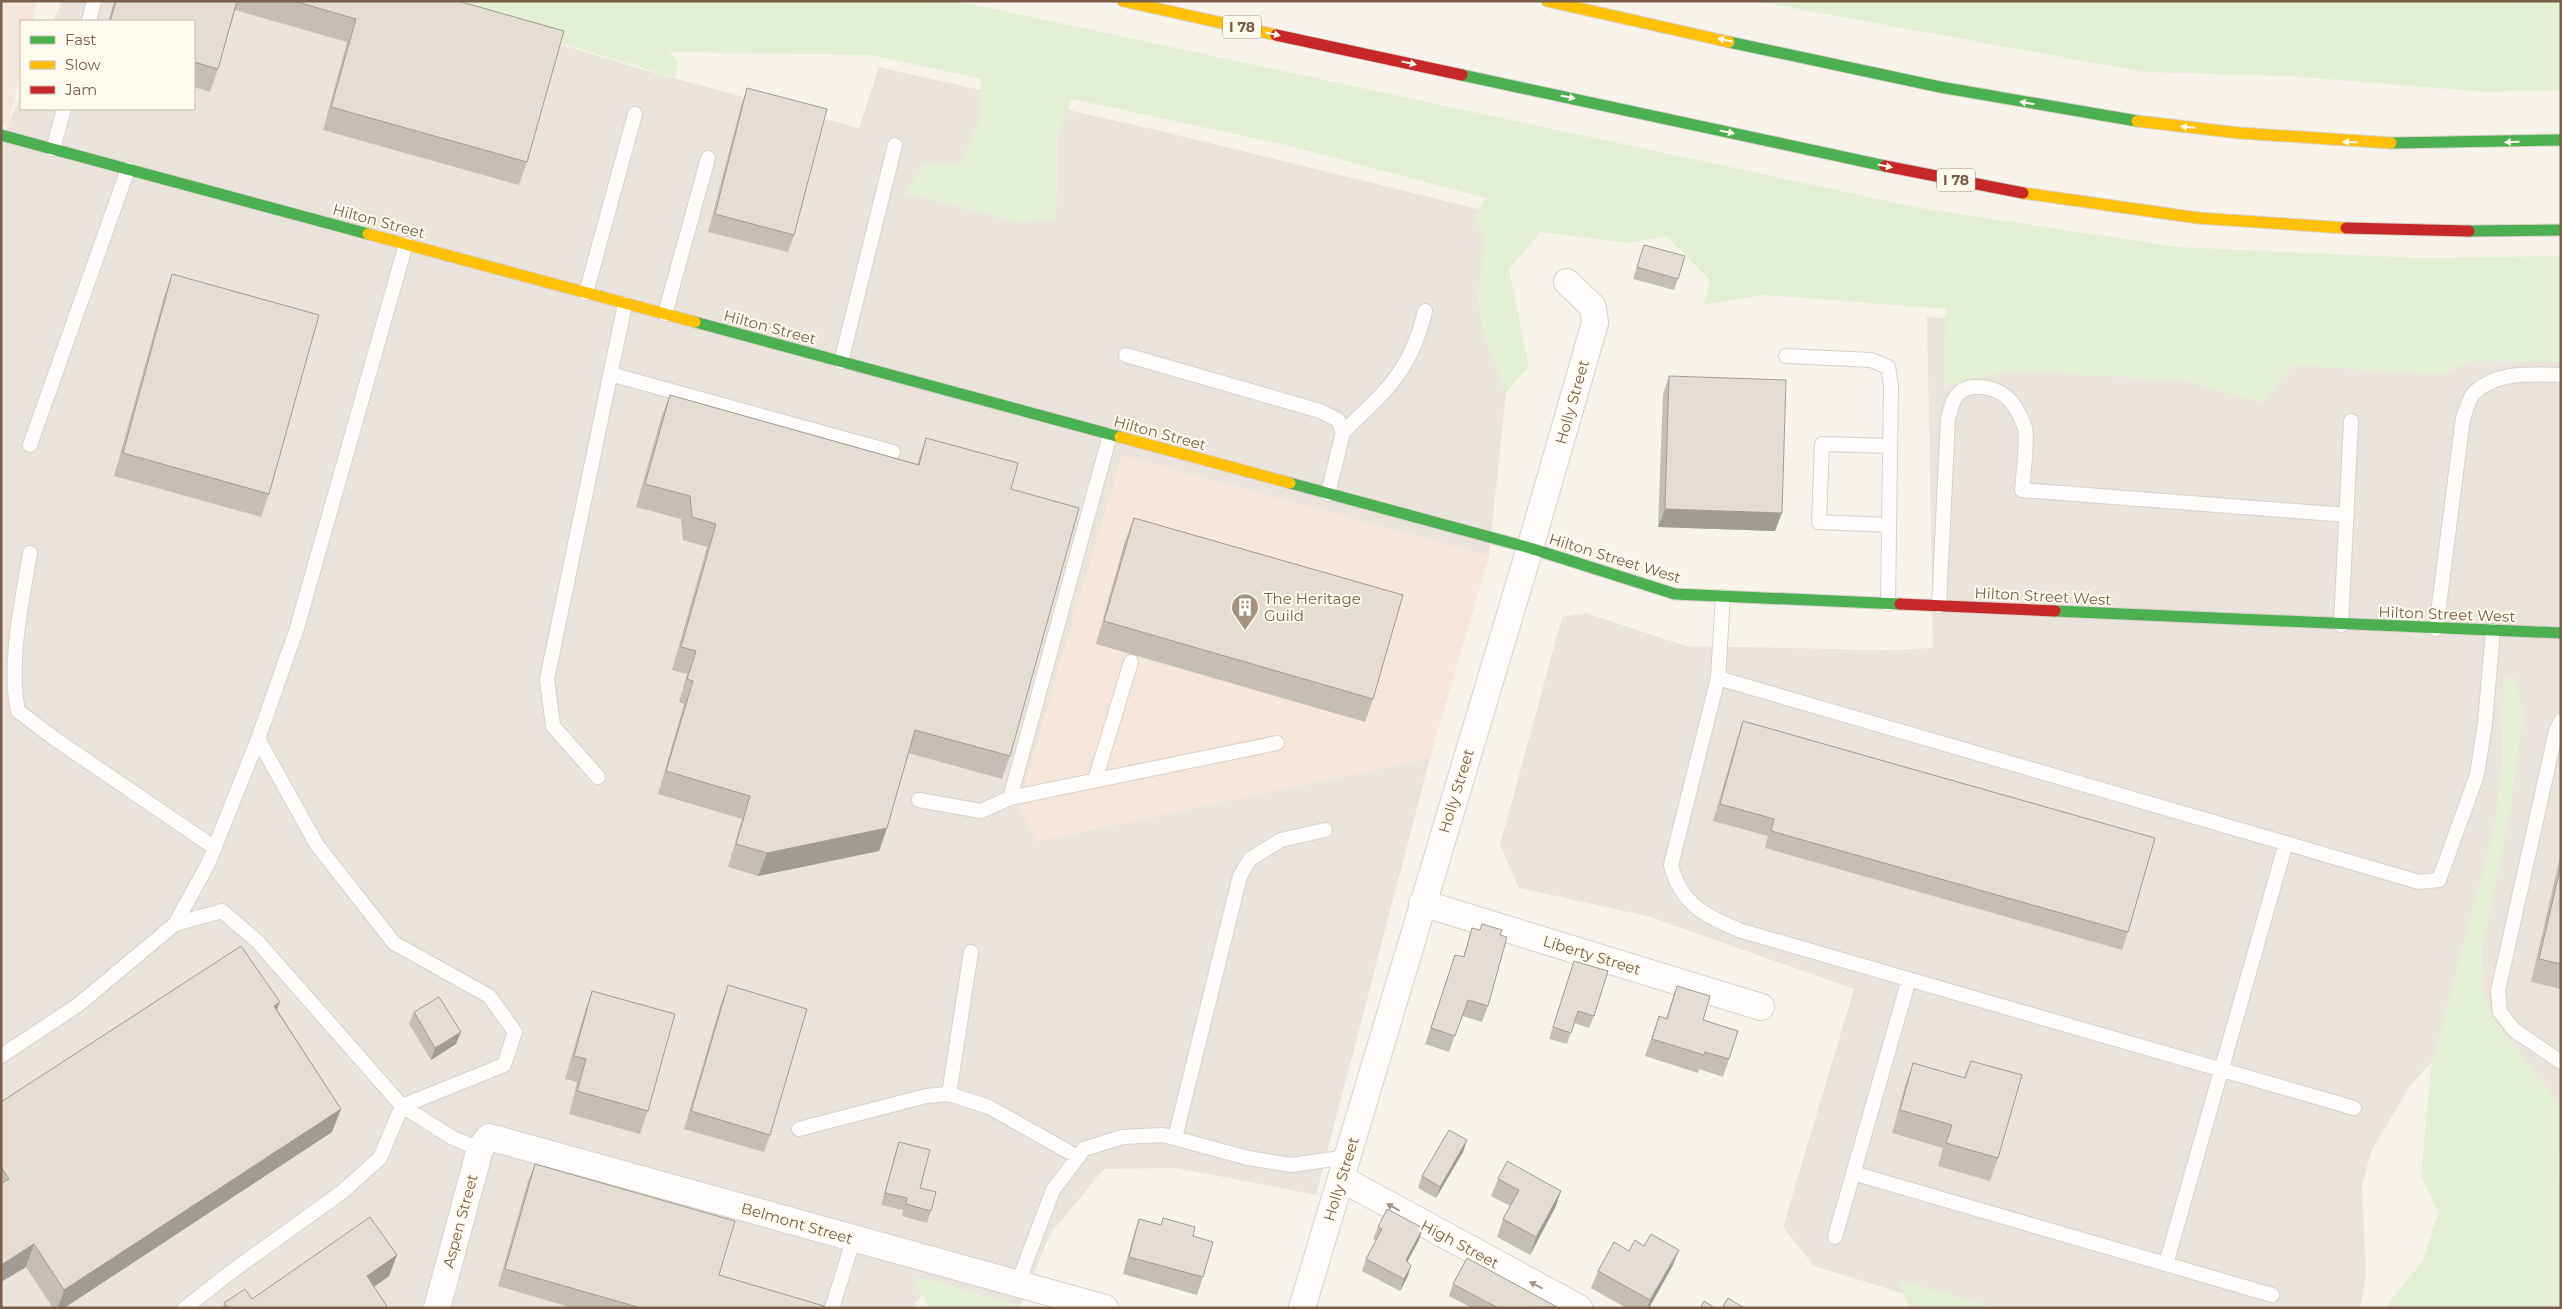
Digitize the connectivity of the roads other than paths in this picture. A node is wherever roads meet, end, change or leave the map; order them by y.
1 (94, 1) edge
2 (1123, 1) edge
3 (1198, 1) edge
4 (1547, 1) edge
5 (1194, 17) junction
6 (88, 20) edge
7 (64, 110) edge
8 (635, 114) dead end
9 (1, 135) edge
10 (2561, 140) edge
11 (895, 145) dead end
12 (53, 149) junction
13 (708, 158) dead end
14 (128, 169) junction
15 (2561, 230) edge
16 (406, 244) junction
17 (1567, 282) dead end
18 (586, 293) junction
19 (625, 304) junction
20 (1426, 310) dead end
21 (665, 314) junction
22 (1126, 355) dead end
23 (1786, 356) dead end
24 (841, 362) junction
25 (610, 374) junction
26 (2561, 375) edge
27 (2351, 421) dead end
28 (1343, 432) junction
29 (1110, 435) junction
30 (30, 445) dead end
31 (1890, 446) junction
32 (893, 452) dead end
33 (1328, 494) junction
34 (2346, 514) junction
35 (1889, 525) junction
36 (1530, 548) junction
37 (30, 554) dead end
38 (1724, 597) junction
39 (1888, 604) junction
40 (1939, 606) junction
41 (2341, 625) junction
42 (2436, 628) junction
43 (2493, 631) junction
44 (2561, 634) edge
45 (1131, 662) dead end
46 (1718, 678) junction
47 (2561, 721) edge
48 (258, 739) junction
49 (1278, 742) dead end
50 (598, 777) dead end
51 (1095, 780) junction
52 (1010, 798) junction
53 (919, 800) dead end
54 (1325, 830) dead end
55 (2286, 843) junction
56 (215, 848) junction
57 (1422, 903) junction
58 (175, 924) junction
59 (971, 952) dead end
60 (1909, 979) junction
61 (1761, 1007) dead end
62 (1, 1056) edge
63 (2561, 1062) edge
64 (2221, 1070) junction
65 (950, 1094) junction
66 (402, 1106) junction
67 (2354, 1108) dead end
68 (799, 1129) dead end
69 (1175, 1138) junction
70 (484, 1143) junction
71 (1078, 1157) junction
72 (1345, 1168) junction
73 (1854, 1173) junction
74 (1835, 1237) dead end
75 (854, 1238) junction
76 (2166, 1264) junction
77 (1018, 1283) junction
78 (2272, 1295) dead end
79 (185, 1308) edge
80 (437, 1308) edge
81 (832, 1308) edge
82 (1105, 1308) edge
83 (1302, 1308) edge
84 (1579, 1308) edge

1 - 6 lane
2 - 5 main road, I 78
3 - 5 lane
10 -> 4 main road
5 -> 15 main road, I 78
7 - 12 lane
8 - 18 lane
9 - 12 main road, Hilton Street
11 - 24 lane
12 - 14 main road, Hilton Street
13 - 21 lane
14 - 16 main road, Hilton Street
14 - 30 lane
16 - 18 main road, Hilton Street
16 - 48 lane
17 - 36 street, Holly Street
18 - 19 main road, Hilton Street
19 - 21 main road, Hilton Street
19 - 25 lane
20 - 28 lane
21 - 24 main road, Hilton Street
22 - 28 lane
23 - 31 lane
24 - 29 main road, Hilton Street
25 - 32 lane
25 - 50 lane
26 - 42 lane
27 - 34 lane
28 - 33 lane
29 - 33 main road, Hilton Street
29 - 52 lane
31 - 35 lane
31 - 35 lane
33 - 36 main road, Hilton Street
34 - 40 lane
34 - 41 lane
35 - 39 lane
36 - 38 main road, Hilton Street West
36 - 57 street, Holly Street
37 - 56 lane
38 - 39 main road, Hilton Street West
38 - 46 lane
39 - 40 main road, Hilton Street West
40 - 41 main road, Hilton Street West
41 - 42 main road, Hilton Street West
42 - 43 main road, Hilton Street West
43 - 44 main road, Hilton Street West
43 - 55 lane
45 - 51 lane
46 - 55 lane
46 - 60 lane
47 - 63 lane
48 - 56 lane
48 - 66 lane
49 - 51 lane
51 - 52 lane
52 - 53 lane
54 - 69 lane
55 - 64 lane
56 - 58 lane
57 - 61 street, Liberty Street
57 - 72 street, Holly Street
58 - 62 lane
58 - 66 lane
59 - 65 lane
60 - 64 lane
60 - 73 lane
64 - 67 lane
64 - 76 lane
65 - 68 lane
65 - 71 lane
66 - 70 lane
66 - 79 lane
69 - 71 lane
69 - 72 lane
70 - 75 street, Belmont Street
70 - 80 street, Aspen Street
71 - 77 lane
72 - 83 street, Holly Street
84 -> 72 street, High Street
73 - 74 lane
73 - 76 lane
75 - 77 street, Belmont Street
75 - 81 lane
76 - 78 lane
77 - 82 street, Belmont Street

